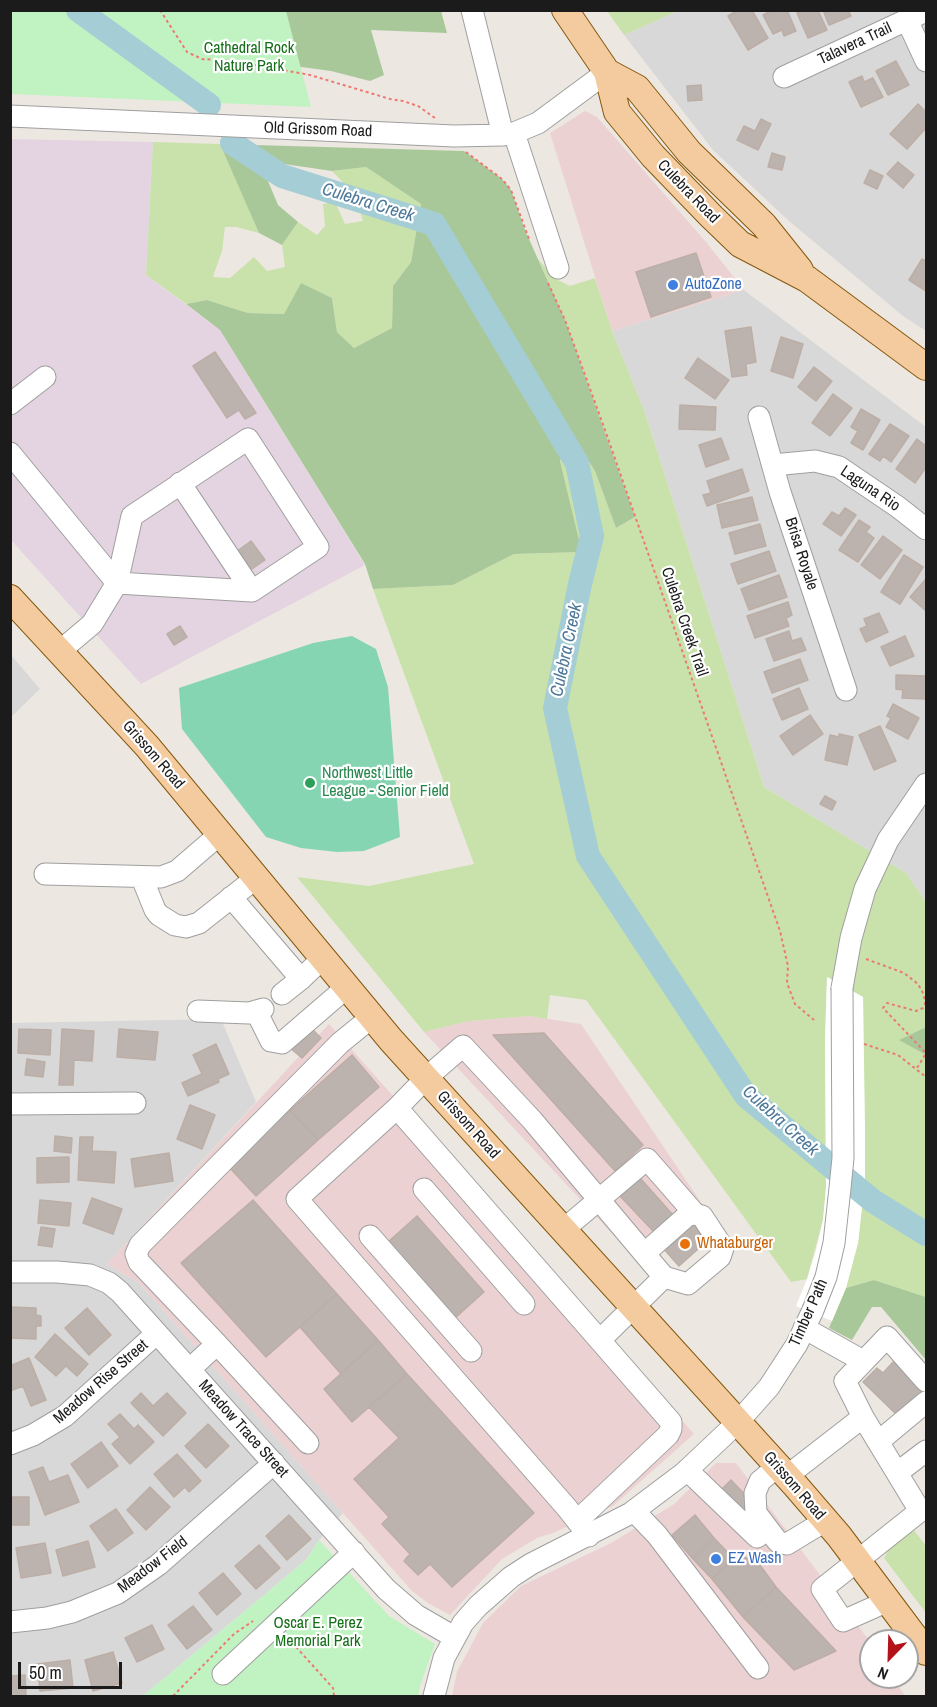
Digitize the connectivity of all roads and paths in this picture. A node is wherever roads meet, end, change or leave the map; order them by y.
1 (160, 10) edge
2 (472, 10) edge
3 (565, 10) edge
4 (927, 12) edge
5 (907, 20) junction
6 (927, 61) edge
7 (607, 72) junction
8 (784, 77) dead end
9 (10, 116) edge
10 (441, 124) dead end
11 (508, 134) junction
12 (464, 151) dead end
13 (529, 240) dead end
14 (552, 274) joint
15 (927, 367) edge
16 (45, 377) dead end
17 (10, 404) edge
18 (759, 417) dead end
19 (10, 453) edge
20 (774, 465) junction
21 (180, 483) junction
22 (927, 529) edge
23 (117, 583) junction
24 (252, 591) junction
25 (10, 598) edge
26 (60, 651) junction
27 (846, 690) dead end
28 (927, 784) edge
29 (220, 834) junction
30 (45, 874) dead end
31 (142, 878) junction
32 (256, 878) junction
33 (231, 897) junction
34 (323, 958) junction
35 (866, 959) dead end
36 (301, 979) junction
37 (347, 987) junction
38 (282, 994) dead end
39 (198, 1011) dead end
40 (372, 1017) junction
41 (814, 1020) dead end
42 (864, 1044) dead end
43 (917, 1068) junction
44 (927, 1077) edge
45 (426, 1078) junction
46 (135, 1103) dead end
47 (10, 1104) edge
48 (397, 1108) junction
49 (424, 1189) dead end
50 (600, 1199) junction
51 (695, 1214) junction
52 (563, 1230) junction
53 (370, 1236) dead end
54 (645, 1253) junction
55 (10, 1272) edge
56 (664, 1277) junction
57 (524, 1304) dead end
58 (634, 1306) junction
59 (808, 1319) junction
60 (158, 1334) junction
61 (600, 1340) junction
62 (217, 1344) junction
63 (471, 1351) dead end
64 (863, 1361) junction
65 (190, 1369) junction
66 (927, 1380) edge
67 (927, 1402) edge
68 (863, 1417) junction
69 (738, 1422) junction
70 (878, 1442) junction
71 (308, 1443) dead end
72 (10, 1444) edge
73 (927, 1451) edge
74 (274, 1463) junction
75 (687, 1470) junction
76 (782, 1471) junction
77 (897, 1473) junction
78 (923, 1509) edge
79 (634, 1511) junction
80 (825, 1521) junction
81 (583, 1528) junction
82 (768, 1529) junction
83 (354, 1552) junction
84 (857, 1561) junction
85 (888, 1600) junction
86 (10, 1622) edge
87 (454, 1637) junction
88 (927, 1652) edge
89 (758, 1668) dead end
90 (223, 1674) dead end
91 (434, 1696) edge

1 - 10 path
2 - 11 street
3 - 7 main road, Culebra Road
4 - 5 street, Talavera Trail
5 - 6 street
5 - 8 street, Talavera Trail
7 - 11 street, Old Grissom Road
7 - 15 main road, Culebra Road
9 - 11 street, Old Grissom Road
11 - 14 street
12 - 13 path
14 - 41 path, Culebra Creek Trail
16 - 17 street
18 - 20 street, Brisa Royale
19 - 23 street
20 - 22 street, Laguna Rio
20 - 27 street, Brisa Royale
21 - 23 street
21 - 24 street
21 - 24 street
23 - 24 street
23 - 26 street
25 - 26 main road, Grissom Road
26 - 29 main road, Grissom Road
28 - 59 street, Timber Path, bridge
29 - 31 street
29 - 32 main road, Grissom Road
30 - 31 street
31 - 33 street
32 - 33 street
32 - 34 main road, Grissom Road
33 - 36 street
34 - 36 street
34 - 37 main road, Grissom Road
35 - 43 path
36 - 38 street
37 - 39 street
37 - 40 main road, Grissom Road
40 - 45 main road, Grissom Road
40 - 62 street
42 - 43 path
43 - 44 path
45 - 48 street
45 - 50 street
45 - 52 main road, Grissom Road
46 - 47 street
48 - 61 street
48 - 81 street
49 - 57 street
50 - 51 street
50 - 52 street
50 - 54 street
51 - 54 street
51 - 56 street
52 - 58 main road, Grissom Road
53 - 63 street
54 - 56 street
55 - 60 street, Meadow Trace Street
56 - 58 street
58 - 61 street
58 - 69 main road, Grissom Road
59 - 64 street
59 - 69 street, Timber Path
60 - 65 street, Meadow Trace Street
60 - 72 street, Meadow Rise Street
61 - 81 street
62 - 65 street
62 - 71 street
64 - 66 street
64 - 68 street
65 - 74 street, Meadow Trace Street
67 - 70 street
68 - 70 street
68 - 76 street
69 - 75 street, Timber Path
69 - 76 main road, Grissom Road
70 - 77 street
73 - 77 street
74 - 83 street, Meadow Trace Street
74 - 86 street, Meadow Field
75 - 79 street, Timber Path
75 - 82 street
76 - 80 main road, Grissom Road
76 - 82 street
77 - 78 street
78 - 84 street
79 - 81 street, Timber Path
79 - 89 street
80 - 82 street
80 - 84 main road, Grissom Road
81 - 87 street, Timber Path
83 - 87 street, Meadow Trace Street
83 - 90 street
84 - 85 main road, Grissom Road
84 - 85 street
85 - 88 main road, Grissom Road
87 - 91 street, Timber Path

